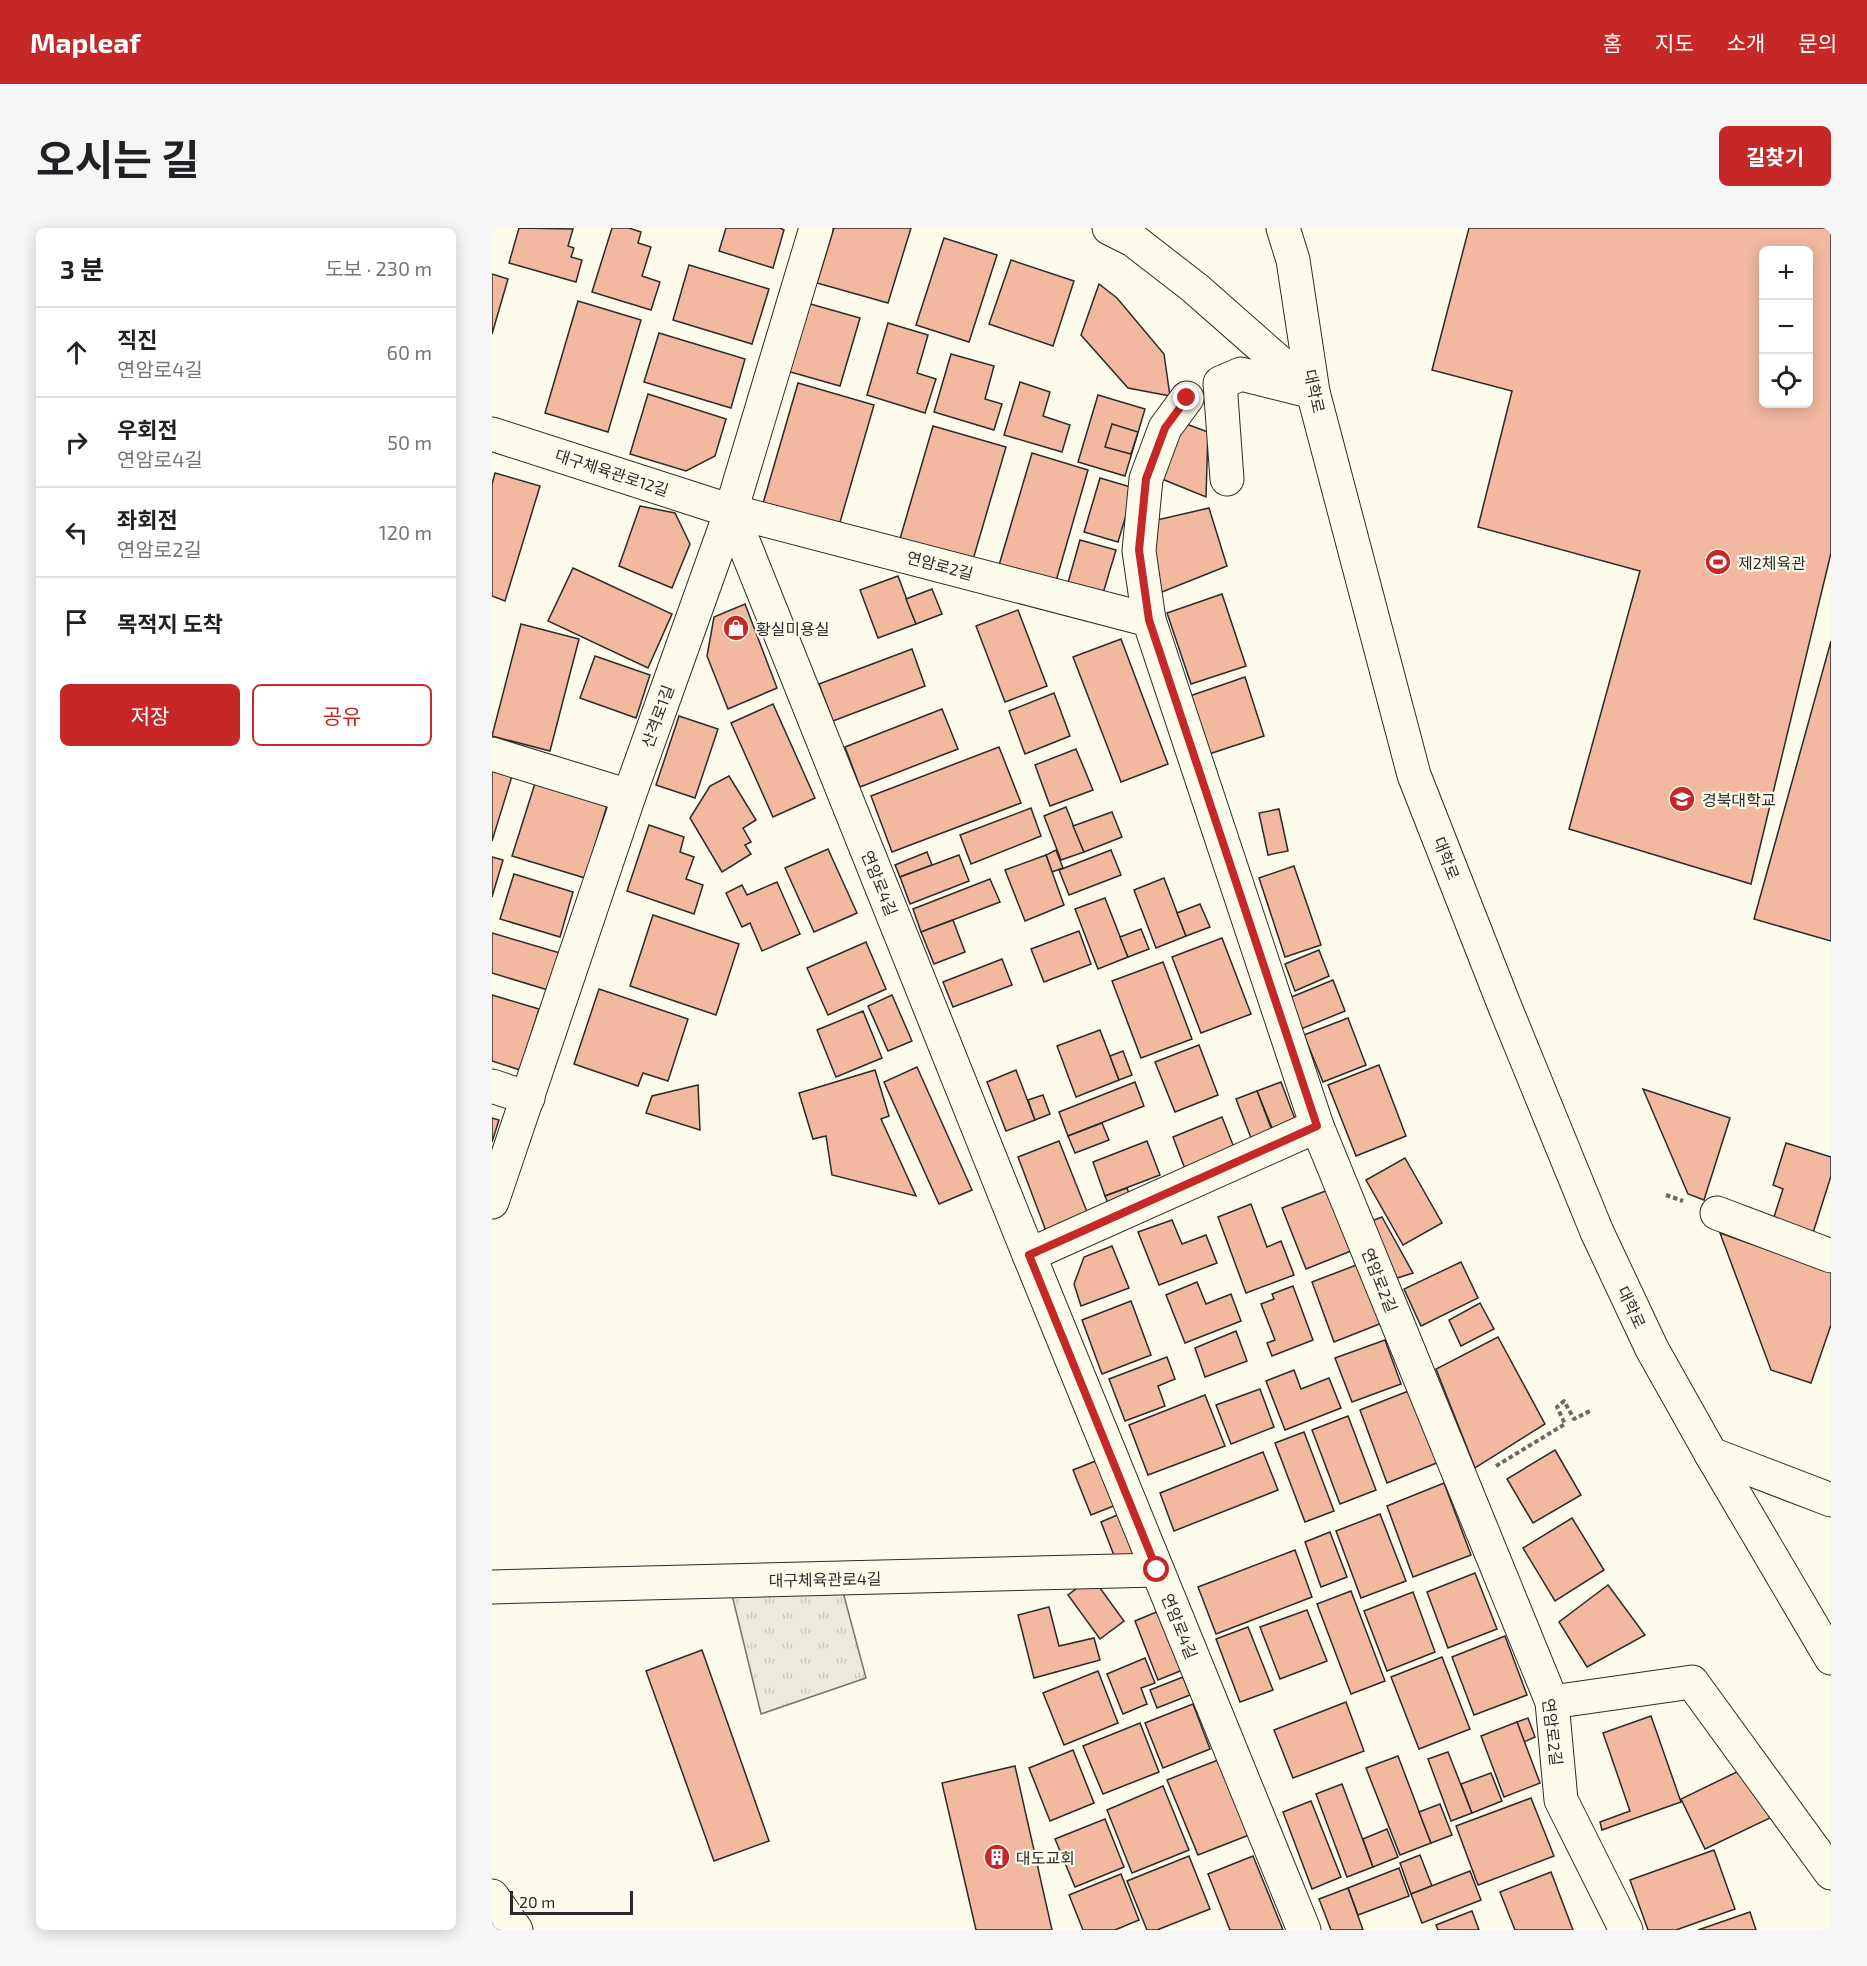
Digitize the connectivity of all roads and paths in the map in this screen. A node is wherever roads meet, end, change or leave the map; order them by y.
1 (816, 228) edge
2 (1109, 228) edge
3 (1283, 228) edge
4 (1313, 392) junction
5 (1187, 398) dead end
6 (492, 434) edge
7 (1227, 479) dead end
8 (731, 511) junction
9 (1149, 620) junction
10 (492, 754) edge
11 (628, 795) junction
12 (492, 1086) edge
13 (528, 1098) junction
14 (1317, 1126) junction
15 (492, 1202) edge
16 (1717, 1213) dead end
17 (1029, 1255) junction
18 (1831, 1256) edge
19 (1590, 1411) dead end
20 (1711, 1454) junction
21 (1464, 1485) junction
22 (1831, 1500) edge
23 (1157, 1570) junction
24 (492, 1587) edge
25 (1831, 1658) edge
26 (1552, 1702) junction
27 (1831, 1873) edge
28 (492, 1896) edge
29 (516, 1930) edge
30 (1304, 1930) edge
31 (1626, 1930) edge

1 - 8 street, 산격로1길
2 - 4 street
3 - 4 street, 대학로
4 - 7 street
4 - 20 street, 대학로
5 - 9 street, 연암로2길
6 - 8 street, 대구체육관로12길
8 - 9 street, 연암로2길
8 - 11 street, 산격로1길
8 - 17 street, 연암로4길
9 - 14 street, 연암로2길
10 - 11 street
11 - 13 street, 산격로1길
12 - 13 street
13 - 15 street, 산격로1길
14 - 17 street
14 - 21 street, 연암로2길
16 - 18 street
17 - 23 street, 연암로4길
19 - 21 path
20 - 22 street
20 - 25 street, 대학로
21 - 26 street, 연암로2길
23 - 24 street, 대구체육관로4길
23 - 30 street, 연암로4길
26 - 27 street
26 - 31 street, 연암로2길
28 - 29 street

